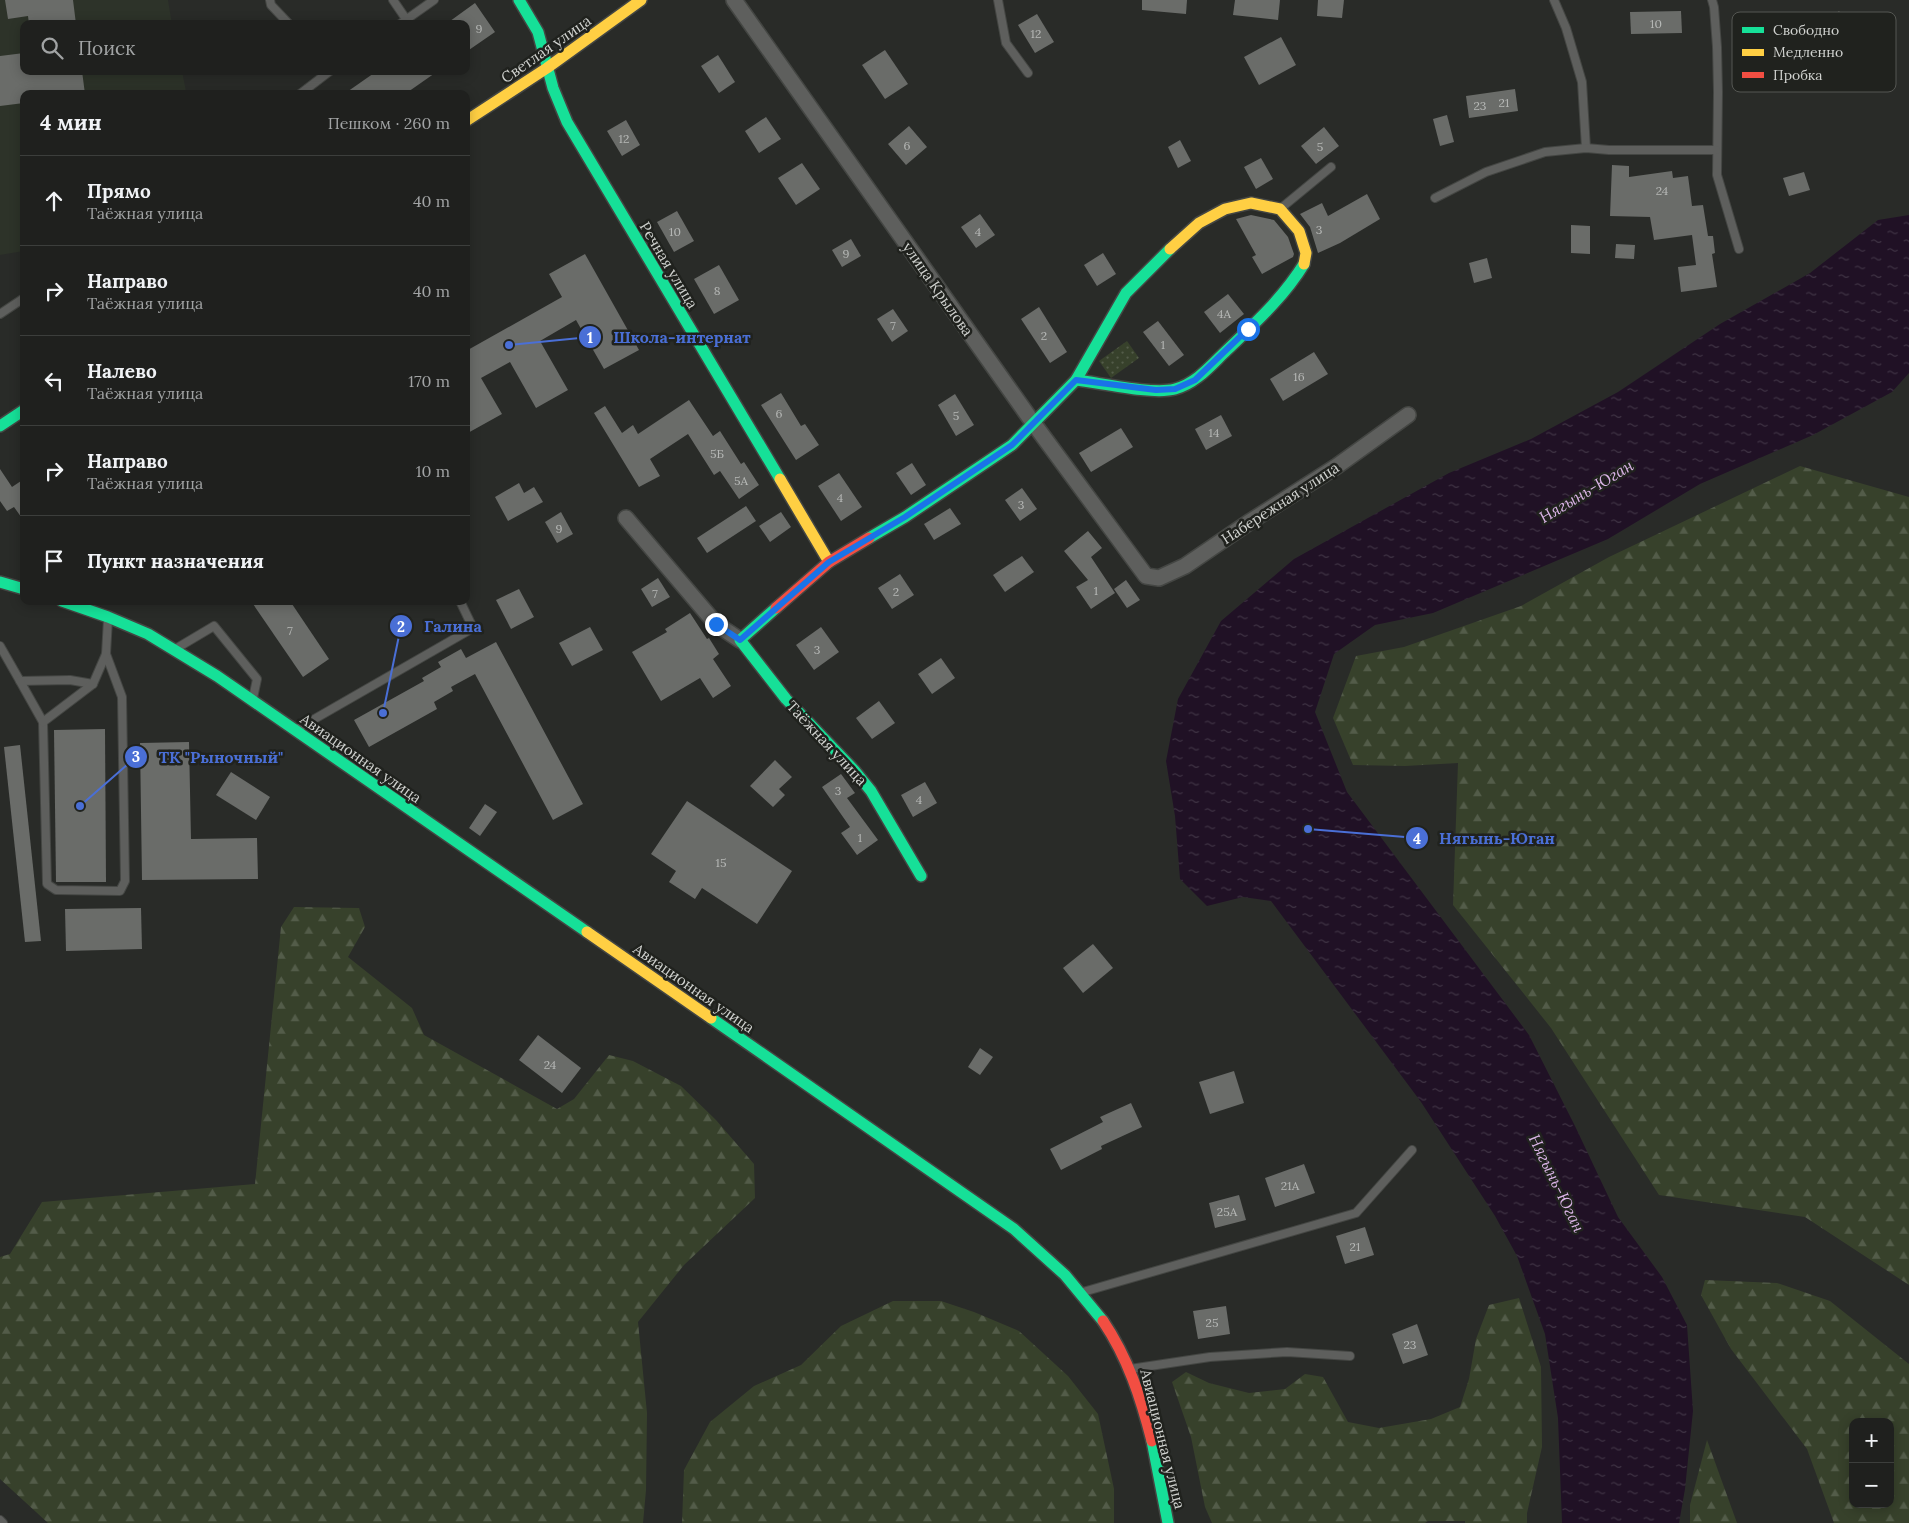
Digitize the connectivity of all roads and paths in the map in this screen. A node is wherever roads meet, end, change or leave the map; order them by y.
1 (270, 0) edge
2 (393, 0) edge
3 (434, 0) edge
4 (519, 0) edge
5 (641, 0) edge
6 (734, 0) edge
7 (998, 0) edge
8 (1554, 0) edge
9 (1712, 0) edge
10 (285, 20) edge
11 (402, 20) edge
12 (406, 20) edge
13 (547, 68) junction
14 (1028, 73) dead end
15 (325, 75) edge
16 (305, 90) edge
17 (470, 118) edge
18 (1586, 148) junction
19 (1716, 150) junction
20 (1331, 167) dead end
21 (1435, 198) dead end
22 (1280, 209) junction
23 (1739, 249) dead end
24 (20, 301) edge
25 (0, 314) edge
26 (1076, 380) junction
27 (20, 413) edge
28 (1408, 415) dead end
29 (1034, 424) junction
30 (0, 426) edge
31 (626, 518) dead end
32 (829, 562) junction
33 (1146, 576) joint
34 (0, 582) edge
35 (20, 588) edge
36 (74, 605) edge
37 (462, 605) edge
38 (108, 617) junction
39 (740, 640) junction
40 (0, 646) edge
41 (175, 650) junction
42 (106, 654) junction
43 (20, 681) junction
44 (93, 684) junction
45 (253, 701) junction
46 (43, 722) junction
47 (295, 730) junction
48 (921, 876) dead end
49 (1412, 1150) dead end
50 (1081, 1292) junction
51 (1350, 1356) dead end
52 (1130, 1368) junction
53 (0, 1520) edge
54 (3, 1523) edge
55 (1168, 1523) edge

1 - 10 lane
2 - 11 lane
3 - 12 lane
4 - 13 street, Речная улица
5 - 13 street, Светлая улица
6 - 29 street, улица Крылова
7 - 14 lane
8 - 18 lane
9 - 19 lane
13 - 17 street, Светлая улица
13 - 32 street, Речная улица
15 - 16 lane
18 - 19 lane
18 - 21 lane
19 - 23 lane
20 - 22 lane
22 - 26 street
22 - 26 street
24 - 25 lane
26 - 29 street
27 - 30 street
28 - 33 street, Набережная улица
29 - 32 street
29 - 33 street, улица Крылова
31 - 39 street, Таёжная улица
32 - 39 street
34 - 35 street
36 - 38 street, Авиационная улица
37 - 47 lane
38 - 41 street, Авиационная улица
38 - 42 lane
39 - 48 street, Таёжная улица
40 - 43 lane
41 - 45 street, Авиационная улица
41 - 45 lane
42 - 44 lane
42 - 46 lane
43 - 44 lane
43 - 46 lane
44 - 46 lane
45 - 47 street, Авиационная улица
47 - 50 street, Авиационная улица
49 - 50 lane
50 - 52 street, Авиационная улица
51 - 52 lane
52 - 55 street, Авиационная улица
53 - 54 lane

